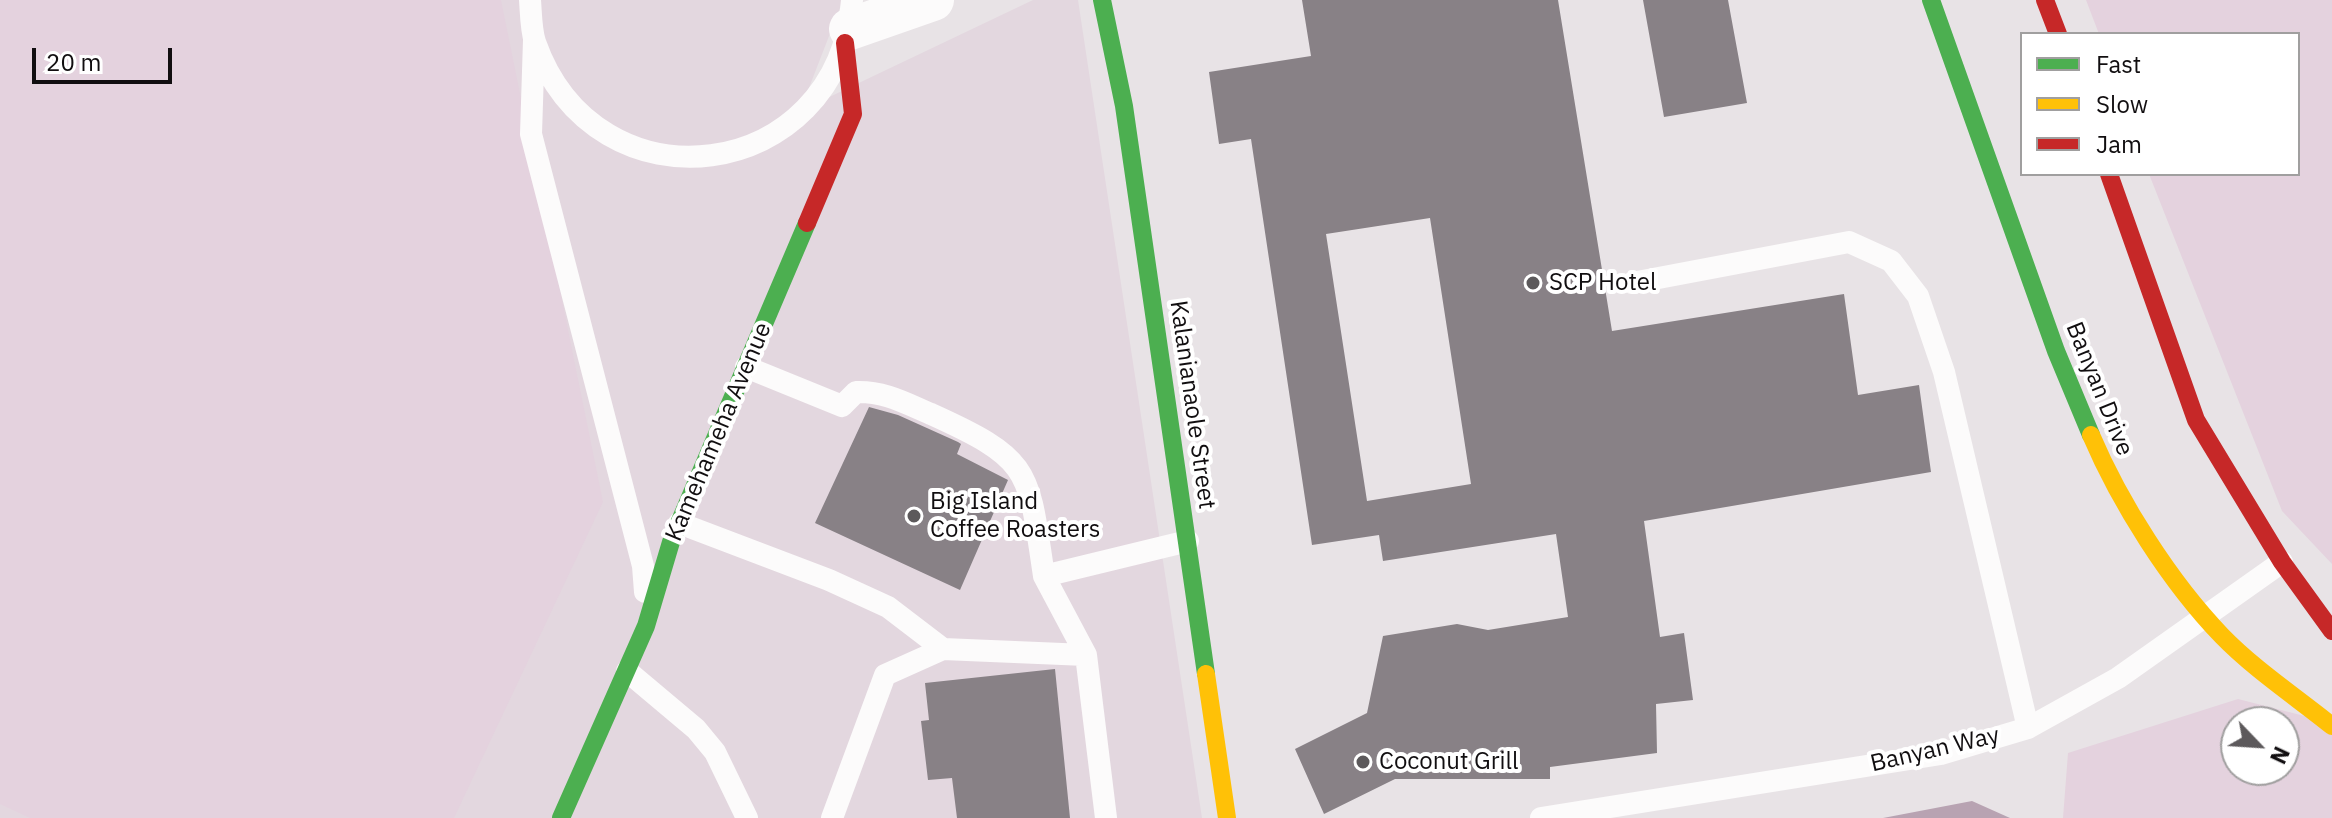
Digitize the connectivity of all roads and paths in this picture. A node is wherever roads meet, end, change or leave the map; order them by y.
1 (530, 0) edge
2 (933, 0) edge
3 (1102, 0) edge
4 (1931, 0) edge
5 (2045, 0) edge
6 (849, 24) edge
7 (2057, 32) edge
8 (534, 40) junction
9 (2110, 176) edge
10 (1632, 283) dead end
11 (746, 367) junction
12 (679, 523) junction
13 (1188, 541) junction
14 (2282, 562) junction
15 (1044, 576) junction
16 (2207, 618) junction
17 (646, 626) junction
18 (2332, 631) edge
19 (943, 649) junction
20 (1086, 655) junction
21 (627, 671) junction
22 (2332, 726) edge
23 (2028, 728) junction
24 (561, 818) edge
25 (747, 818) edge
26 (832, 818) edge
27 (1106, 818) edge
28 (1227, 818) edge
29 (1541, 818) edge

1 - 8 lane
2 - 6 street
3 - 13 street, Kalanianaole Street
4 - 16 street, Banyan Drive
5 - 7 street
6 - 8 lane
6 - 11 street, Kamehameha Avenue
8 - 17 lane
9 - 14 street
10 - 23 lane
11 - 12 street, Kamehameha Avenue
11 - 15 lane
12 - 17 street, Kamehameha Avenue
12 - 19 lane
13 - 15 lane
13 - 28 street, Kalanianaole Street
14 - 16 lane, Banyan Way
14 - 18 street
15 - 20 lane
16 - 22 street, Banyan Drive
16 - 23 lane, Banyan Way
17 - 21 street, Kamehameha Avenue
19 - 20 lane
19 - 26 lane
20 - 27 lane
21 - 24 street, Kamehameha Avenue
21 - 25 lane
23 - 29 lane, Banyan Way

